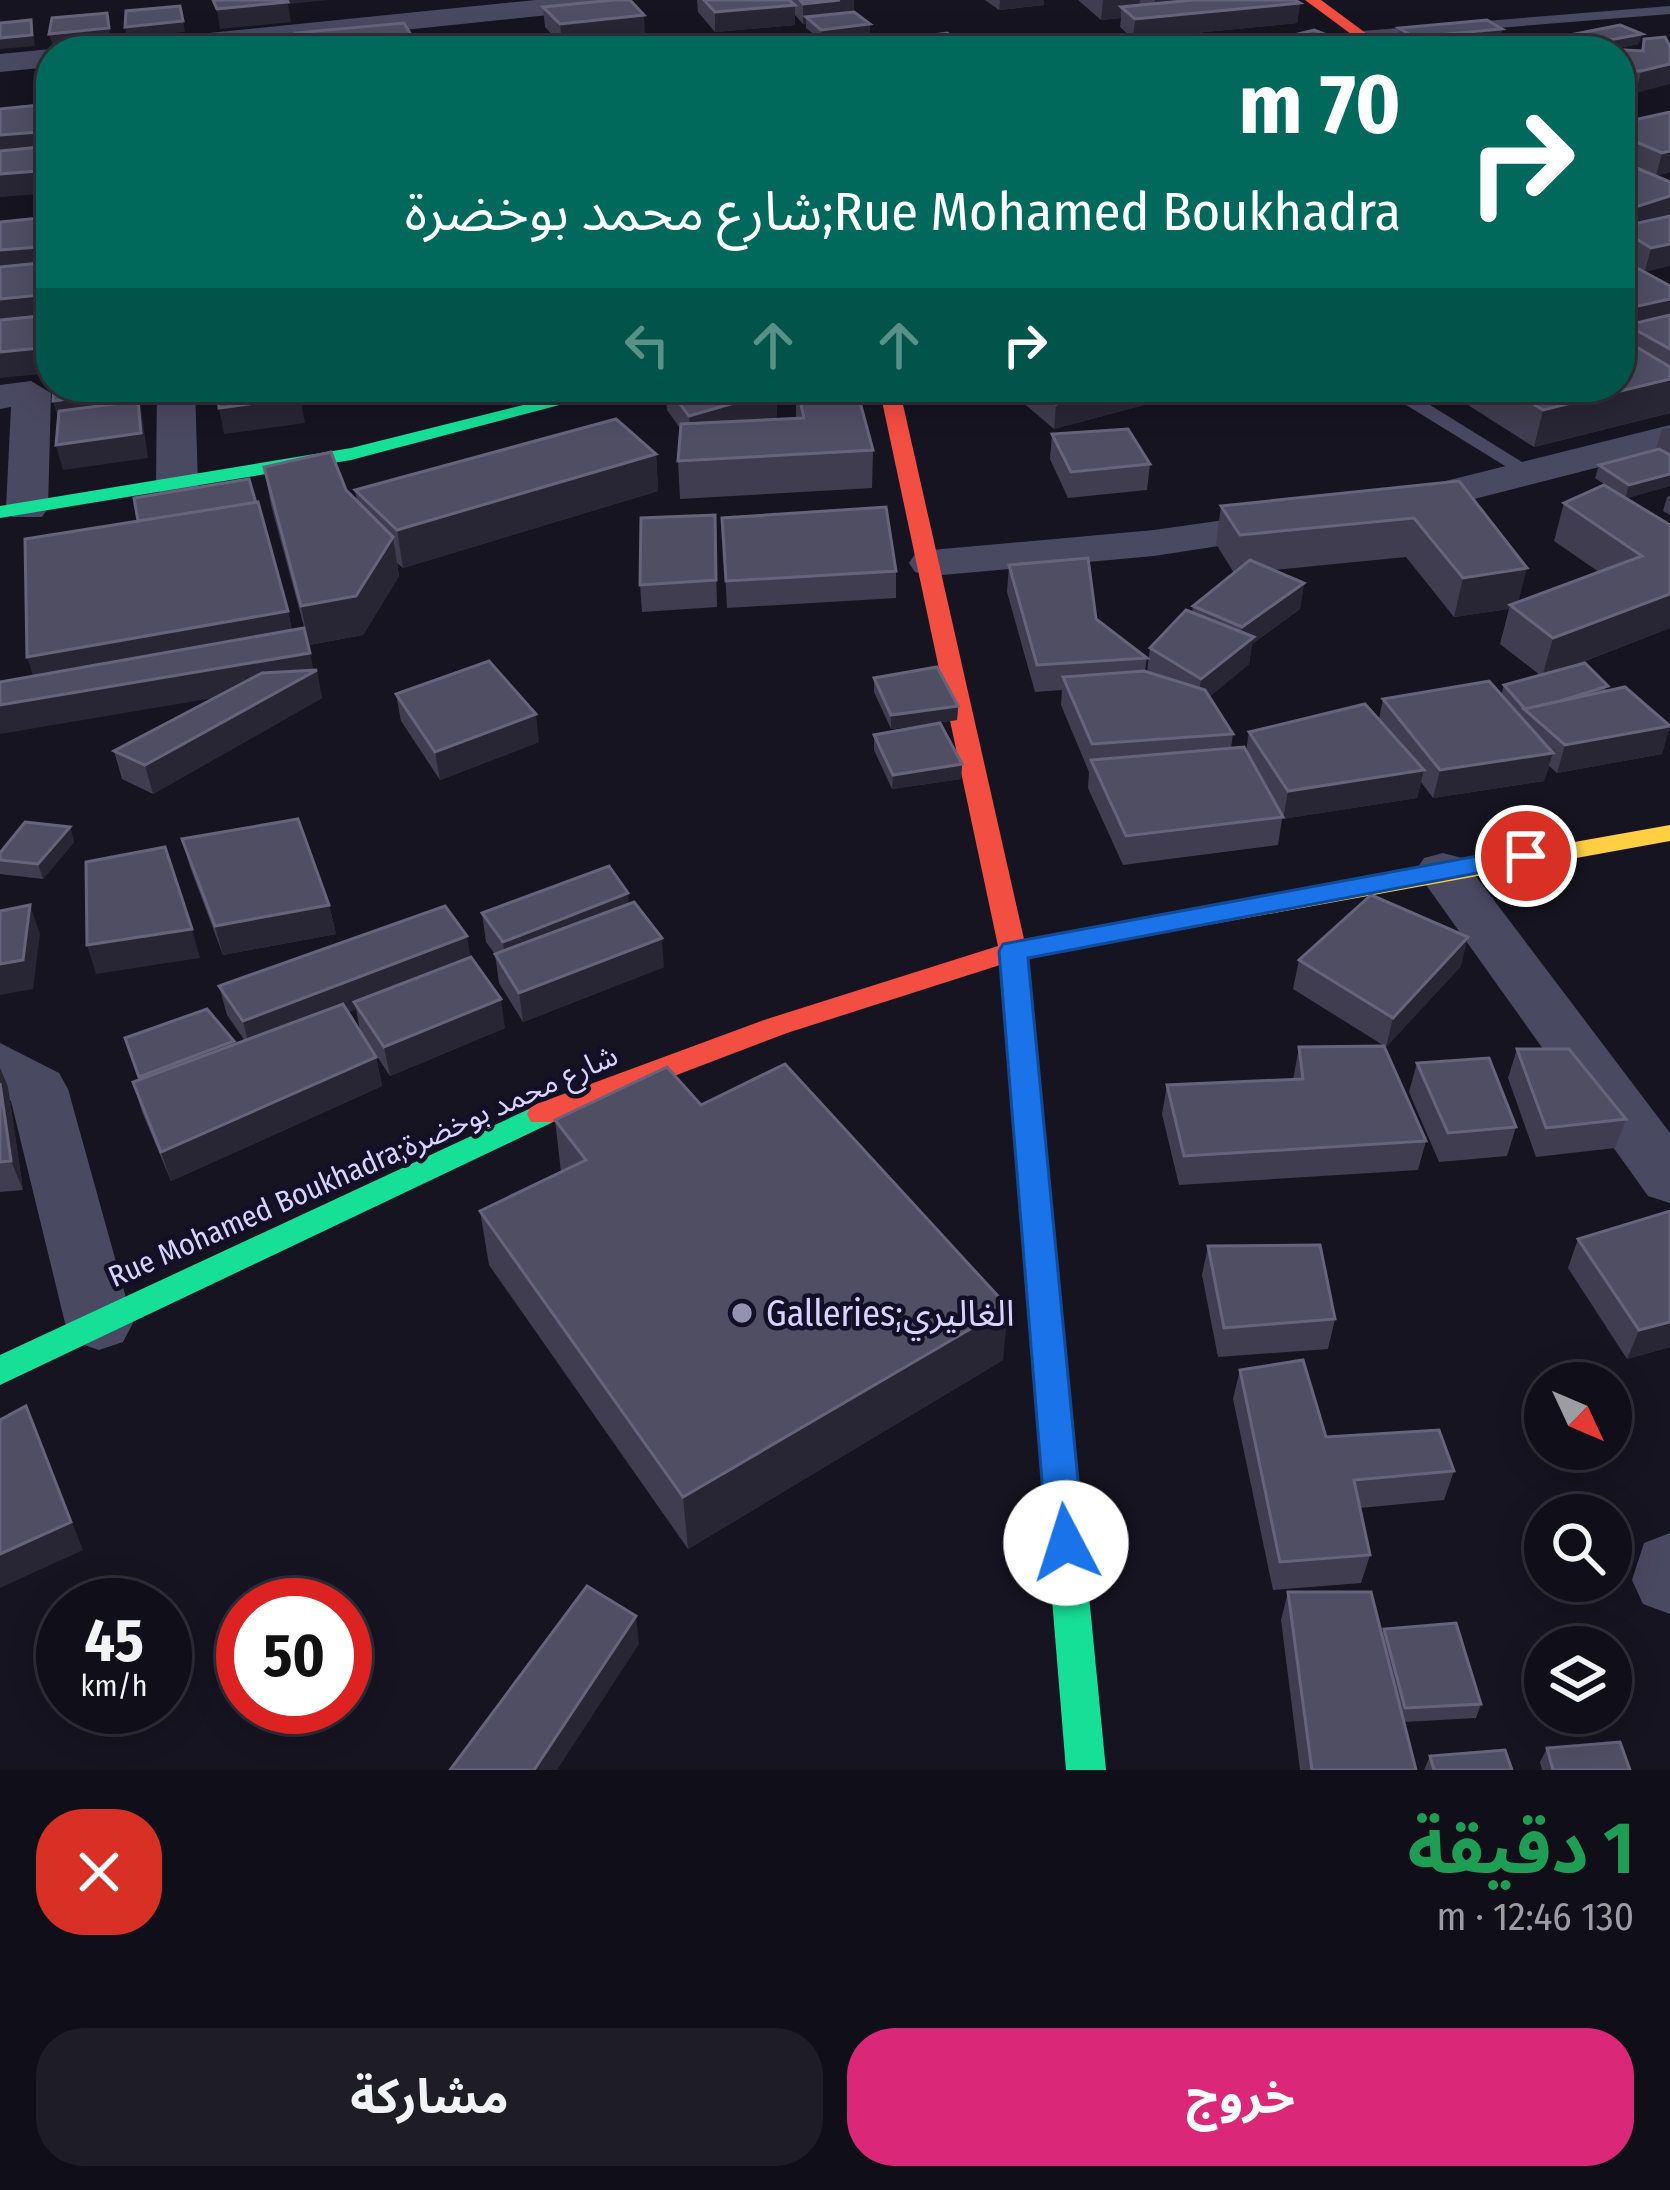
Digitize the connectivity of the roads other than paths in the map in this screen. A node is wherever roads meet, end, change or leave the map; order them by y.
1 (616, 0) edge
2 (1312, 0) edge
3 (1670, 10) edge
4 (282, 36) edge
5 (1362, 36) edge
6 (1435, 36) edge
7 (36, 59) edge
8 (0, 63) edge
9 (0, 397) edge
10 (176, 402) edge
11 (558, 402) edge
12 (894, 402) edge
13 (1412, 402) edge
14 (1670, 437) edge
15 (1525, 470) junction
16 (177, 486) junction
17 (1579, 502) edge
18 (14, 510) edge
19 (932, 563) junction
20 (1669, 834) edge
21 (1443, 870) junction
22 (1013, 951) junction
23 (0, 1064) edge
24 (1670, 1179) edge
25 (99, 1323) junction
26 (0, 1370) edge
27 (1670, 1568) edge
28 (1670, 1580) edge
29 (1086, 1770) edge

1 - 4 street
2 - 5 main road
3 - 6 lane
7 - 8 street
9 - 18 street
10 - 16 street
11 - 16 main road
12 - 19 main road
13 - 15 lane
14 - 15 street
15 - 17 street
15 - 19 street
16 - 18 main road
19 - 22 main road
20 - 21 main road, Rue Mohamed Boukhadra;شارع محمد بوخضرة
21 - 22 main road, Rue Mohamed Boukhadra;شارع محمد بوخضرة
21 - 24 street
22 - 25 main road, Rue Mohamed Boukhadra;شارع محمد بوخضرة
22 - 29 main road
23 - 25 street
25 - 26 main road, Rue Mohamed Boukhadra;شارع محمد بوخضرة
27 - 28 street

